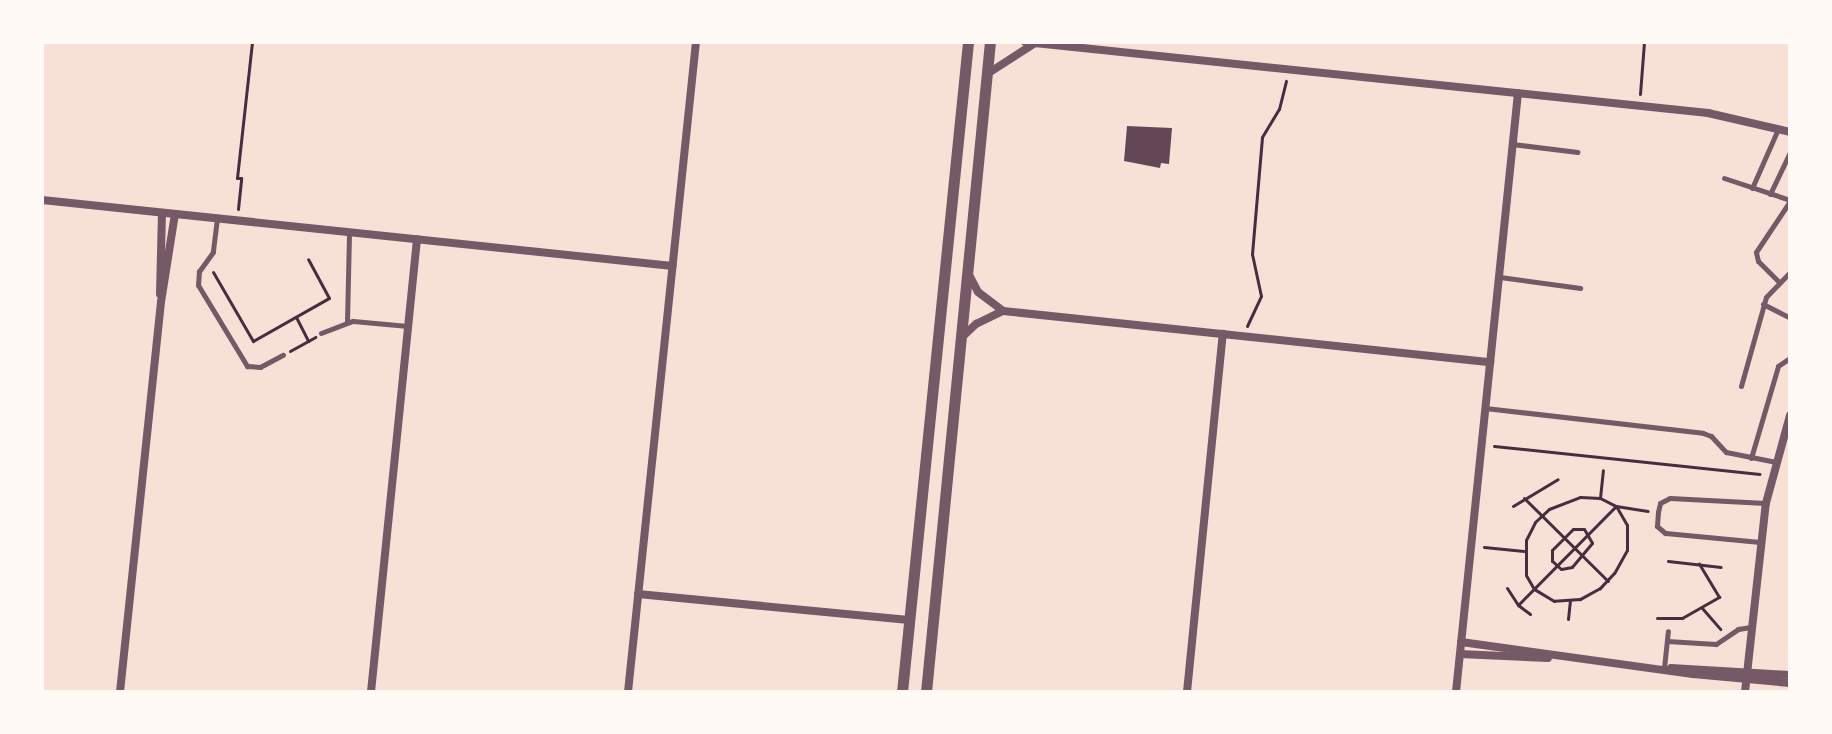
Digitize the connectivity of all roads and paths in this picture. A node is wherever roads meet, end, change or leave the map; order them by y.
1 (252, 42) edge
2 (696, 42) edge
3 (968, 42) edge
4 (990, 42) edge
5 (1025, 42) edge
6 (1644, 42) edge
7 (1036, 43) edge
8 (1288, 69) junction
9 (987, 74) junction
10 (1518, 93) junction
11 (1639, 106) junction
12 (1778, 128) junction
13 (1790, 132) edge
14 (1512, 144) junction
15 (1578, 152) dead end
16 (1790, 152) edge
17 (1724, 178) dead end
18 (1752, 188) junction
19 (1770, 194) junction
20 (42, 200) edge
21 (1790, 201) edge
22 (162, 213) junction
23 (175, 214) junction
24 (217, 218) junction
25 (237, 221) junction
26 (349, 232) junction
27 (417, 239) junction
28 (308, 259) dead end
29 (207, 262) junction
30 (673, 266) junction
31 (1790, 272) edge
32 (968, 273) junction
33 (1499, 277) junction
34 (1778, 281) junction
35 (1580, 288) dead end
36 (161, 302) junction
37 (1763, 304) junction
38 (1003, 311) junction
39 (296, 317) junction
40 (1790, 318) edge
41 (347, 322) junction
42 (408, 326) junction
43 (321, 333) joint
44 (1223, 334) junction
45 (1241, 336) junction
46 (961, 338) junction
47 (308, 341) junction
48 (283, 355) joint
49 (1790, 358) edge
50 (1490, 362) junction
51 (1741, 386) dead end
52 (1485, 408) junction
53 (1790, 415) edge
54 (1481, 445) junction
55 (1751, 458) junction
56 (1776, 462) junction
57 (1603, 470) dead end
58 (1772, 476) junction
59 (1558, 479) dead end
60 (1524, 498) junction
61 (1600, 498) junction
62 (1766, 503) junction
63 (1513, 506) dead end
64 (1616, 506) junction
65 (1658, 512) junction
66 (1541, 515) junction
67 (1589, 533) junction
68 (1564, 538) junction
69 (1760, 542) junction
70 (1471, 545) junction
71 (1574, 548) junction
72 (1524, 551) junction
73 (1582, 556) junction
74 (1668, 561) dead end
75 (1699, 564) junction
76 (1556, 566) junction
77 (1721, 567) dead end
78 (1608, 581) junction
79 (1507, 588) dead end
80 (1534, 589) junction
81 (638, 594) junction
82 (1570, 601) junction
83 (1518, 605) junction
84 (1702, 608) junction
85 (1530, 614) dead end
86 (1657, 618) dead end
87 (1568, 619) dead end
88 (909, 620) junction
89 (1751, 627) junction
90 (1668, 631) dead end
91 (1728, 638) junction
92 (1667, 641) junction
93 (1461, 642) junction
94 (1460, 654) junction
95 (1557, 657) junction
96 (1666, 668) junction
97 (1747, 675) junction
98 (1790, 675) edge
99 (1790, 683) edge
100 (120, 692) edge
101 (371, 692) edge
102 (628, 692) edge
103 (902, 692) edge
104 (926, 692) edge
105 (1187, 692) edge
106 (1456, 692) edge
107 (1745, 692) edge

1 - 25 path
2 - 30 street
3 - 88 street
4 - 9 street
5 - 7 street
6 - 11 path
7 - 8 street
7 - 9 street
8 - 10 street
8 - 45 path
9 - 32 street
10 - 11 street
10 - 14 street
11 - 12 street
12 - 13 street
12 - 18 lane
14 - 15 lane
14 - 33 street
16 - 19 lane
17 - 18 lane
18 - 19 lane
19 - 21 lane
20 - 22 street
21 - 34 lane
22 - 23 street
22 - 36 street
23 - 24 street
23 - 36 street
24 - 25 street
24 - 29 lane
25 - 26 street
26 - 27 street
26 - 41 lane
27 - 30 street
27 - 42 street
28 - 39 path
29 - 39 path
29 - 48 lane
30 - 81 street
31 - 34 lane
32 - 38 street
32 - 46 street
33 - 35 lane
33 - 50 street
34 - 37 lane
36 - 100 street
37 - 40 lane
37 - 51 lane
38 - 44 street
38 - 46 street
39 - 47 path
41 - 42 lane
41 - 43 lane
42 - 101 street
43 - 47 path
44 - 45 street
44 - 105 street
45 - 50 street
46 - 104 street
47 - 48 path
49 - 55 lane
50 - 52 street
52 - 54 street
52 - 55 lane
53 - 56 street
54 - 58 path
54 - 70 street
55 - 56 lane
56 - 58 street
57 - 61 path
58 - 62 street
59 - 60 path
60 - 63 path
60 - 66 path
61 - 64 path
61 - 66 path
62 - 65 lane
62 - 69 street
64 - 65 path
64 - 67 path
64 - 78 path
65 - 69 lane
66 - 68 path
66 - 72 path
67 - 68 path
67 - 71 path
67 - 73 path
68 - 71 path
68 - 76 path
69 - 89 street
70 - 72 path
70 - 93 street
71 - 73 path
71 - 76 path
72 - 80 path
73 - 76 path
73 - 78 path
74 - 75 path
75 - 77 path
75 - 84 path
76 - 80 path
78 - 82 path
79 - 83 path
80 - 82 path
80 - 83 path
81 - 88 street
81 - 102 street
82 - 87 path
83 - 85 path
84 - 86 path
84 - 91 path
88 - 103 street
89 - 91 lane
89 - 97 street
90 - 92 lane
91 - 92 lane
92 - 96 lane
93 - 94 street
93 - 95 street
94 - 95 street
94 - 106 street
95 - 96 street
96 - 97 street
97 - 98 street
97 - 99 street
97 - 107 street

